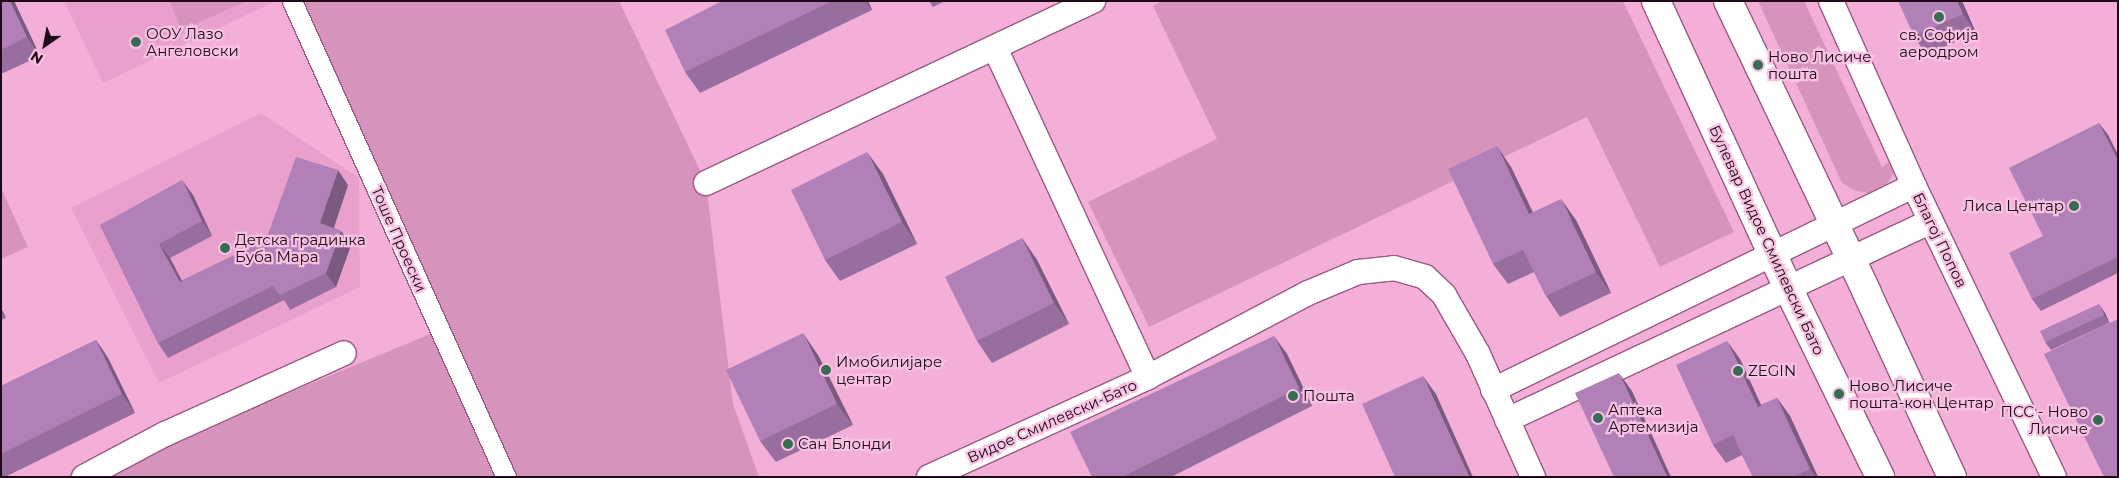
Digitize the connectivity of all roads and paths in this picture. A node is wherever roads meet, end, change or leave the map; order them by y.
1 (292, 1) edge
2 (1093, 1) edge
3 (1656, 1) edge
4 (1728, 1) edge
5 (1831, 1) edge
6 (995, 48) junction
7 (706, 183) dead end
8 (1914, 186) junction
9 (1932, 220) junction
10 (1835, 225) junction
11 (1773, 255) junction
12 (1851, 258) junction
13 (1788, 288) junction
14 (344, 353) dead end
15 (1148, 377) junction
16 (1493, 390) junction
17 (1507, 420) junction
18 (84, 477) edge
19 (506, 477) edge
20 (928, 477) edge
21 (1533, 477) edge
22 (1880, 477) edge
23 (1952, 477) edge
24 (2054, 477) edge

1 - 19 street, Тоше Проески
2 - 6 street
3 - 11 street, Булевар Видое Смилевски Бато
4 - 10 street
5 - 8 street, Благој Попов
6 - 7 street
6 - 15 street
8 - 9 street, Благој Попов
8 - 10 street
9 - 12 street
9 - 24 street, Благој Попов
10 - 11 street
10 - 12 street
11 - 13 street, Булевар Видое Смилевски Бато
11 - 16 street
12 - 13 street
12 - 23 street
13 - 17 street
13 - 22 street, Булевар Видое Смилевски Бато
14 - 18 street
15 - 16 street, Видое Смилевски-Бато
15 - 20 street, Видое Смилевски-Бато
16 - 17 street, Видое Смилевски-Бато
17 - 21 street, Видое Смилевски-Бато

